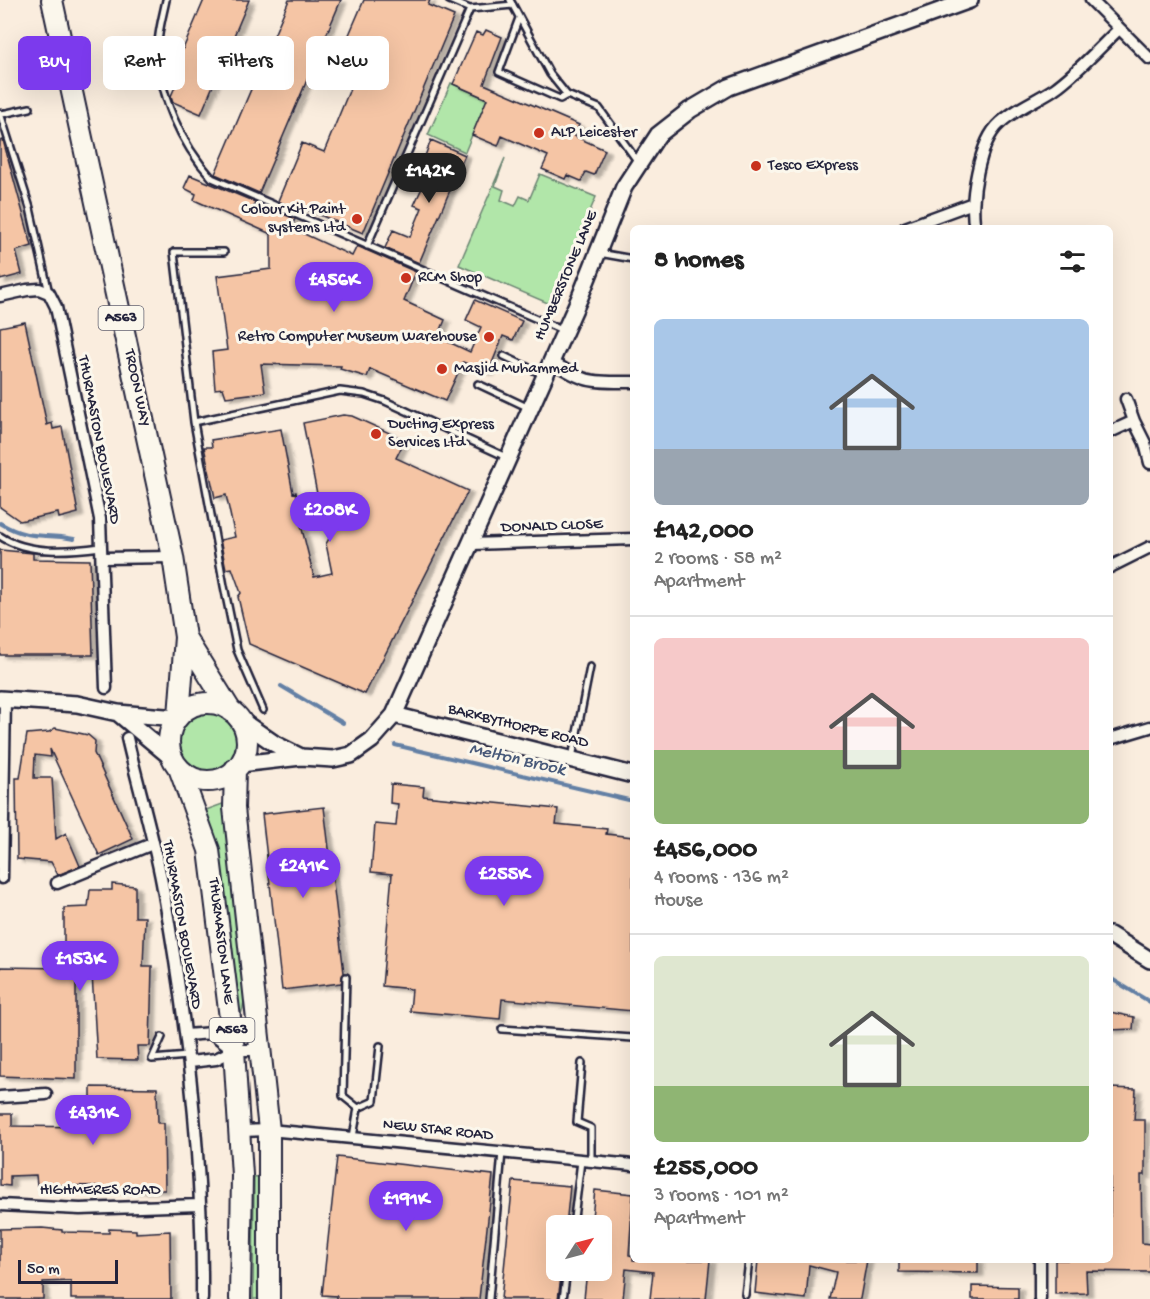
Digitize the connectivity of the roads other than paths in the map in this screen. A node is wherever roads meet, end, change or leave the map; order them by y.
1 (52, 0) edge
2 (166, 0) edge
3 (449, 0) edge
4 (970, 0) edge
5 (1091, 0) edge
6 (511, 3) edge
7 (470, 9) junction
8 (519, 18) junction
9 (1119, 29) junction
10 (1150, 59) edge
11 (567, 95) junction
12 (30, 108) dead end
13 (1, 114) edge
14 (639, 163) junction
15 (973, 203) junction
16 (913, 225) edge
17 (975, 225) edge
18 (367, 246) junction
19 (224, 252) dead end
20 (597, 253) junction
21 (630, 258) edge
22 (49, 293) junction
23 (0, 296) edge
24 (562, 330) junction
25 (504, 356) dead end
26 (548, 368) junction
27 (630, 382) edge
28 (478, 384) dead end
29 (1126, 399) dead end
30 (531, 408) junction
31 (1134, 421) junction
32 (194, 422) junction
33 (1113, 431) edge
34 (509, 459) junction
35 (1150, 463) edge
36 (0, 536) edge
37 (630, 539) edge
38 (472, 544) junction
39 (1150, 547) edge
40 (103, 552) junction
41 (173, 557) junction
42 (1113, 566) edge
43 (185, 637) junction
44 (590, 667) dead end
45 (106, 688) dead end
46 (3, 699) edge
47 (263, 710) dead end
48 (118, 713) junction
49 (235, 715) junction
50 (394, 715) junction
51 (178, 717) junction
52 (1150, 727) edge
53 (127, 738) dead end
54 (1113, 738) edge
55 (301, 758) junction
56 (571, 759) junction
57 (176, 764) junction
58 (237, 767) junction
59 (630, 774) edge
60 (152, 844) junction
61 (2, 878) dead end
62 (57, 883) dead end
63 (1113, 937) edge
64 (1150, 960) edge
65 (346, 977) dead end
66 (502, 1029) dead end
67 (186, 1035) junction
68 (162, 1036) dead end
69 (630, 1038) edge
70 (380, 1046) dead end
71 (234, 1050) junction
72 (262, 1050) junction
73 (190, 1059) junction
74 (582, 1063) dead end
75 (46, 1094) dead end
76 (0, 1097) edge
77 (358, 1108) junction
78 (269, 1130) junction
79 (240, 1131) junction
80 (353, 1137) junction
81 (502, 1152) junction
82 (586, 1161) junction
83 (630, 1165) edge
84 (0, 1204) edge
85 (200, 1205) junction
86 (575, 1215) edge
87 (749, 1263) edge
88 (1040, 1263) edge
89 (565, 1281) edge
90 (745, 1295) dead end
91 (202, 1299) edge
92 (240, 1299) edge
93 (269, 1299) edge
94 (489, 1299) edge
95 (563, 1299) edge
96 (1040, 1299) edge

1 - 41 highway, TROON WAY / A563
2 - 18 lane
3 - 7 lane
4 - 14 street, HUMBERSTONE LANE
5 - 9 street
6 - 7 lane
6 - 8 lane
7 - 18 lane
8 - 11 lane
8 - 11 lane
9 - 10 street
9 - 15 street
11 - 14 lane
12 - 13 lane
13 - 22 lane
14 - 20 street, HUMBERSTONE LANE
15 - 16 street
15 - 17 street
18 - 24 lane
19 - 32 lane
20 - 21 lane
20 - 24 street, HUMBERSTONE LANE
22 - 23 street
22 - 40 street, THURMASTON BOULEVARD
24 - 26 street, HUMBERSTONE LANE
25 - 26 lane
26 - 27 street
26 - 30 street, HUMBERSTONE LANE
28 - 30 lane
29 - 31 street
30 - 34 street, HUMBERSTONE LANE
31 - 33 street
31 - 35 street
32 - 34 lane
32 - 47 lane
34 - 38 street, HUMBERSTONE LANE
36 - 40 lane
37 - 38 street, DONALD CLOSE
38 - 50 street, HUMBERSTONE LANE
39 - 42 street
40 - 41 street
40 - 45 street, THURMASTON BOULEVARD
41 - 43 highway, TROON WAY / A563
43 - 49 highway, TROON WAY / A563
43 - 51 highway, TROON WAY / A563
44 - 56 lane
46 - 48 street
46 - 61 street
48 - 51 street
48 - 57 street
49 - 51 highway
49 - 55 street, HUMBERSTONE LANE
49 - 58 highway
50 - 55 street, HUMBERSTONE LANE
50 - 56 street, BARKBYTHORPE ROAD
51 - 57 highway
52 - 54 street
53 - 60 street, THURMASTON BOULEVARD
55 - 58 street, HUMBERSTONE LANE
56 - 59 street, BARKBYTHORPE ROAD
57 - 58 highway
57 - 71 highway, THURMASTON LANE / A563
58 - 72 highway, THURMASTON LANE / A563
60 - 62 street
60 - 67 street, THURMASTON BOULEVARD
63 - 64 street
65 - 77 lane
66 - 69 lane
67 - 71 street
67 - 73 street, THURMASTON BOULEVARD
68 - 73 lane
70 - 77 lane
71 - 72 street
71 - 73 street
71 - 79 highway, THURMASTON LANE / A563
72 - 78 highway, THURMASTON LANE / A563
73 - 85 street, THURMASTON BOULEVARD
74 - 82 lane
75 - 76 street
77 - 80 lane
78 - 79 street, NEW STAR ROAD
78 - 80 street, NEW STAR ROAD
78 - 93 highway, THURMASTON LANE / A563
79 - 92 highway, THURMASTON LANE / A563
80 - 81 street, NEW STAR ROAD
81 - 82 street, NEW STAR ROAD
81 - 94 lane
82 - 83 street, NEW STAR ROAD
82 - 86 lane
84 - 85 street, HIGHMERES ROAD
85 - 91 street, THURMASTON BOULEVARD
87 - 90 lane
88 - 96 street
89 - 95 lane

